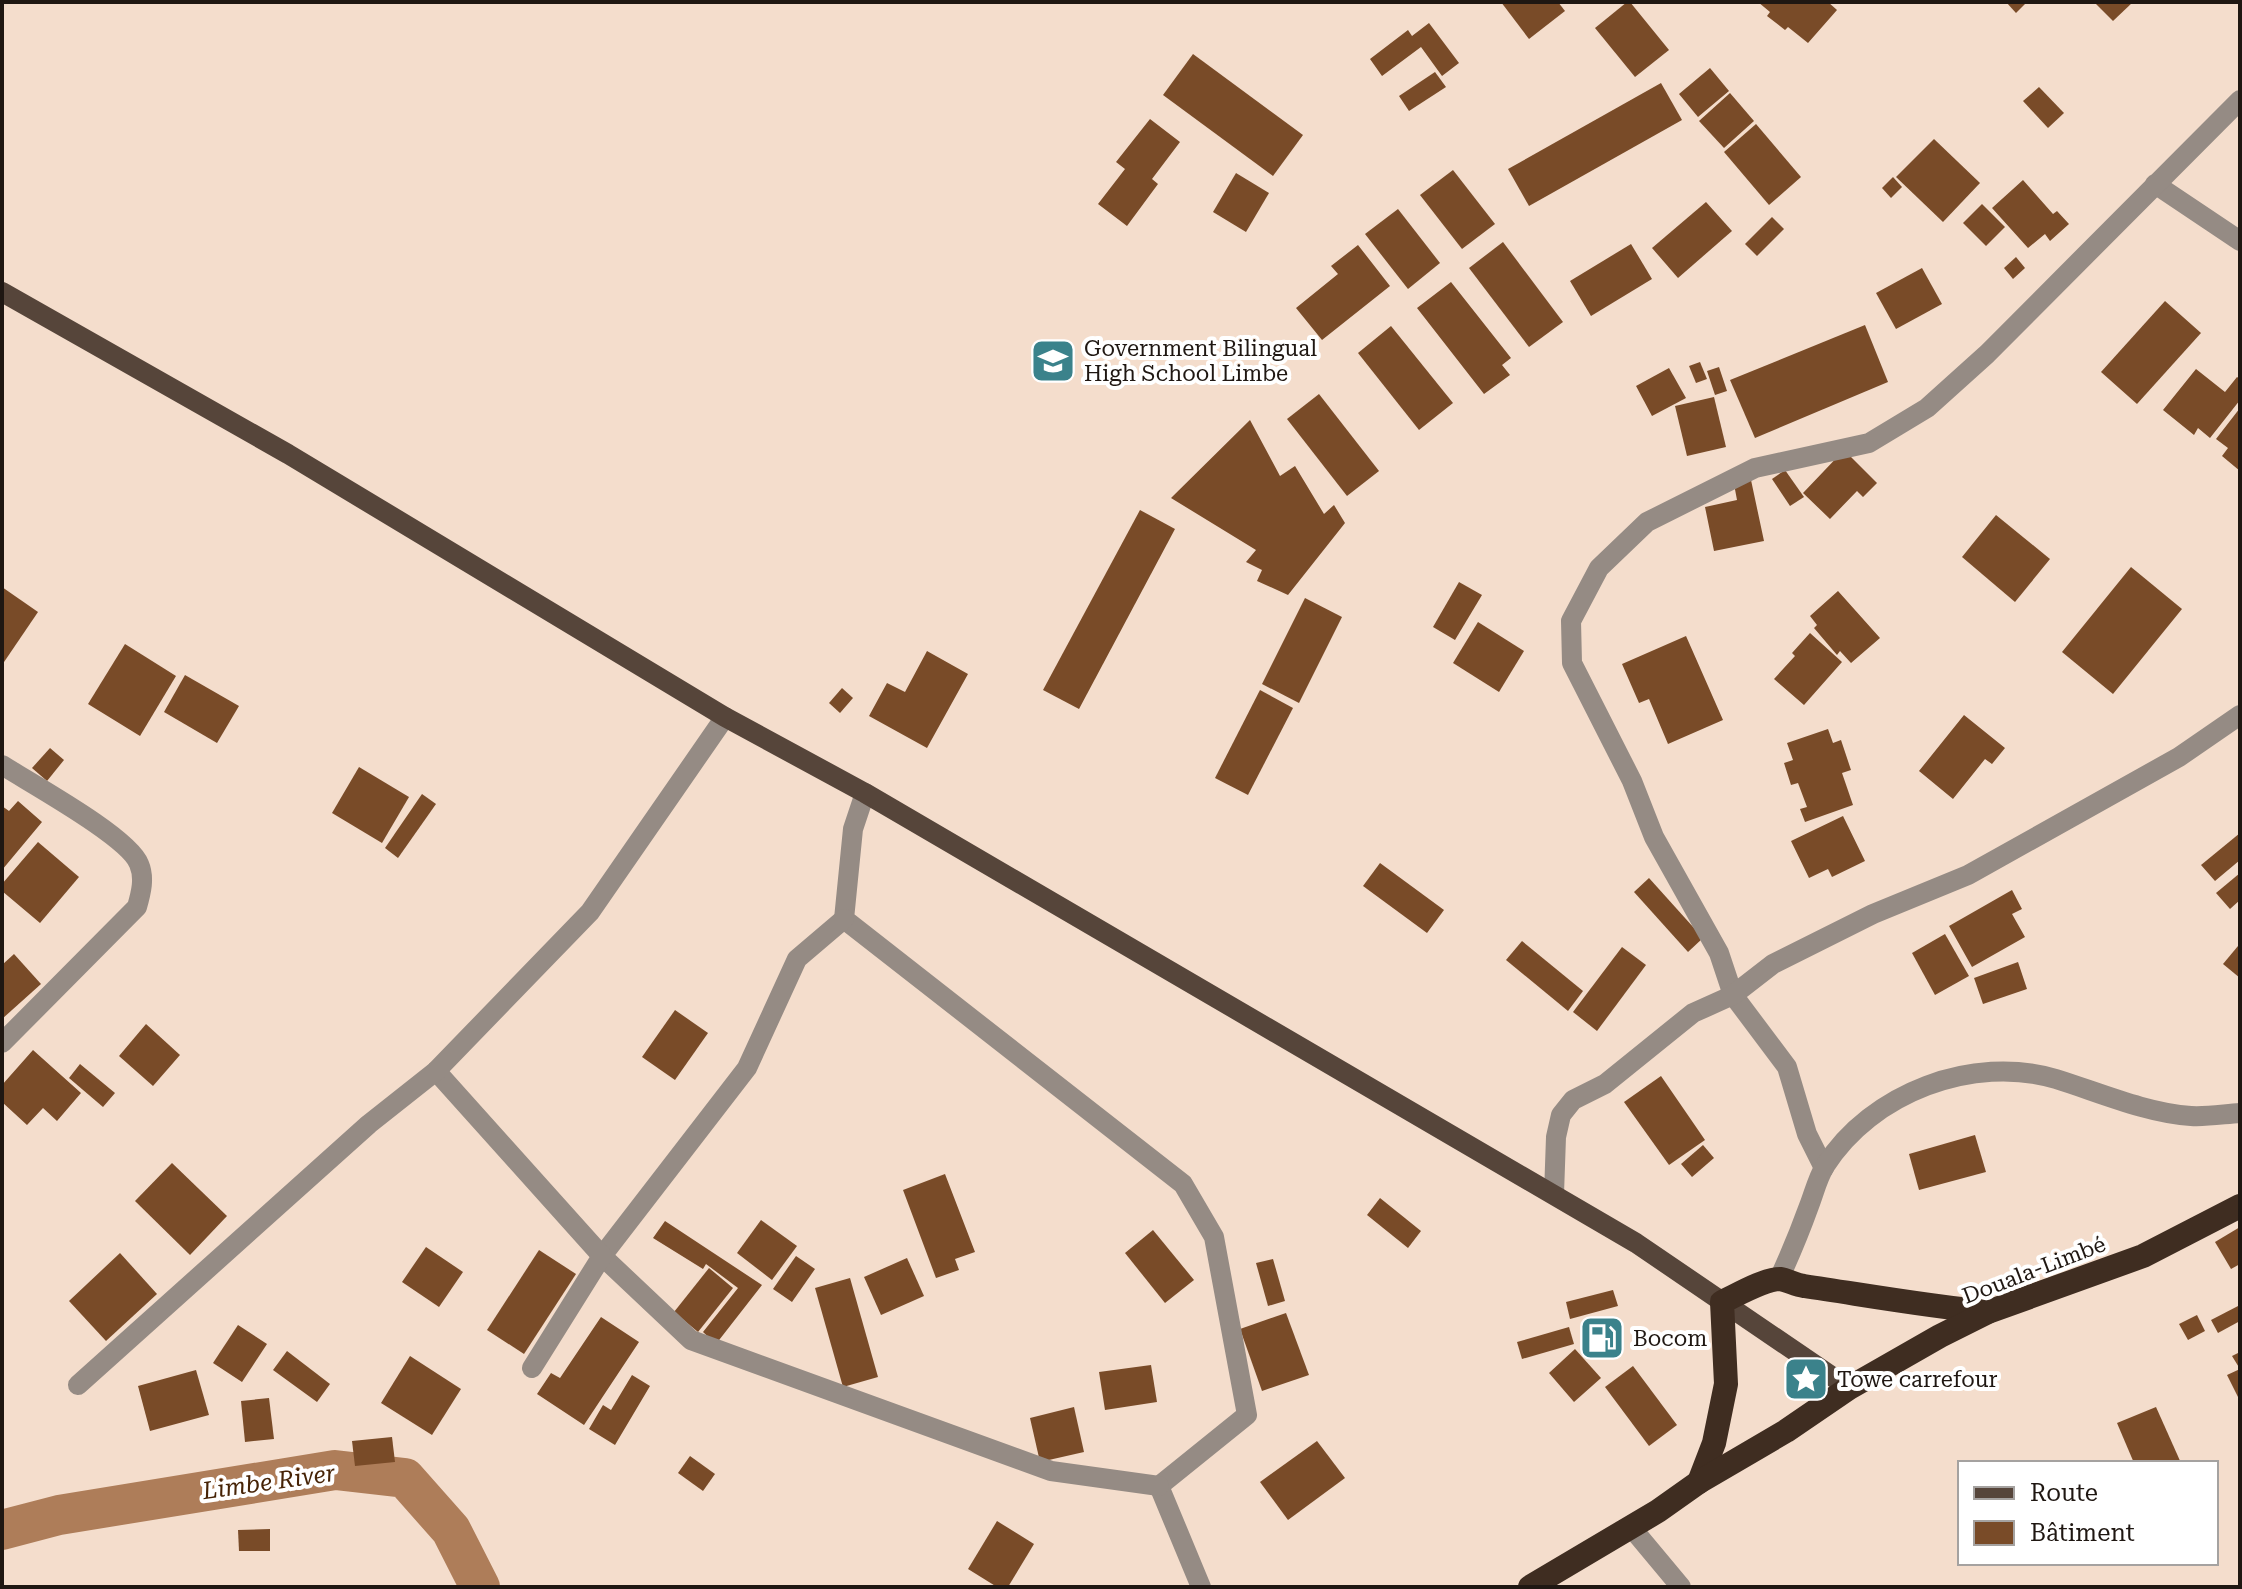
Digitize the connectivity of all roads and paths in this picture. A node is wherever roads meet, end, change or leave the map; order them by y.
1 (2240, 100) edge
2 (2155, 184) junction
3 (2240, 241) edge
4 (2, 292) edge
5 (2240, 715) edge
6 (725, 717) junction
7 (2, 765) edge
8 (865, 793) junction
9 (844, 919) junction
10 (1733, 995) junction
11 (2, 1043) edge
12 (436, 1071) junction
13 (2240, 1113) edge
14 (1824, 1168) junction
15 (1554, 1194) junction
16 (2240, 1206) edge
17 (602, 1256) junction
18 (1779, 1279) junction
19 (1722, 1302) junction
20 (1988, 1312) junction
21 (532, 1368) dead end
22 (78, 1385) dead end
23 (1849, 1388) junction
24 (1699, 1482) junction
25 (1159, 1486) junction
26 (1631, 1527) junction
27 (1201, 1587) edge
28 (1530, 1587) edge
29 (1681, 1587) edge

1 - 2 street
2 - 3 street
2 - 10 street
4 - 6 main road
5 - 10 street
6 - 8 main road
6 - 12 street
7 - 11 street
8 - 9 street
8 - 15 main road
9 - 17 street
9 - 25 street
10 - 14 street
10 - 15 street
12 - 17 street
12 - 22 street
13 - 14 street
14 - 18 street
15 - 19 main road
16 - 20 highway, Douala-Limbé
17 - 21 street
17 - 25 street
18 - 19 highway
18 - 20 highway
19 - 23 main road
19 - 24 highway
20 - 23 highway, Douala-Limbé
23 - 24 highway, Douala-Limbé
24 - 26 highway, Douala-Limbé
25 - 27 street
26 - 28 highway, Douala-Limbé
26 - 29 street

